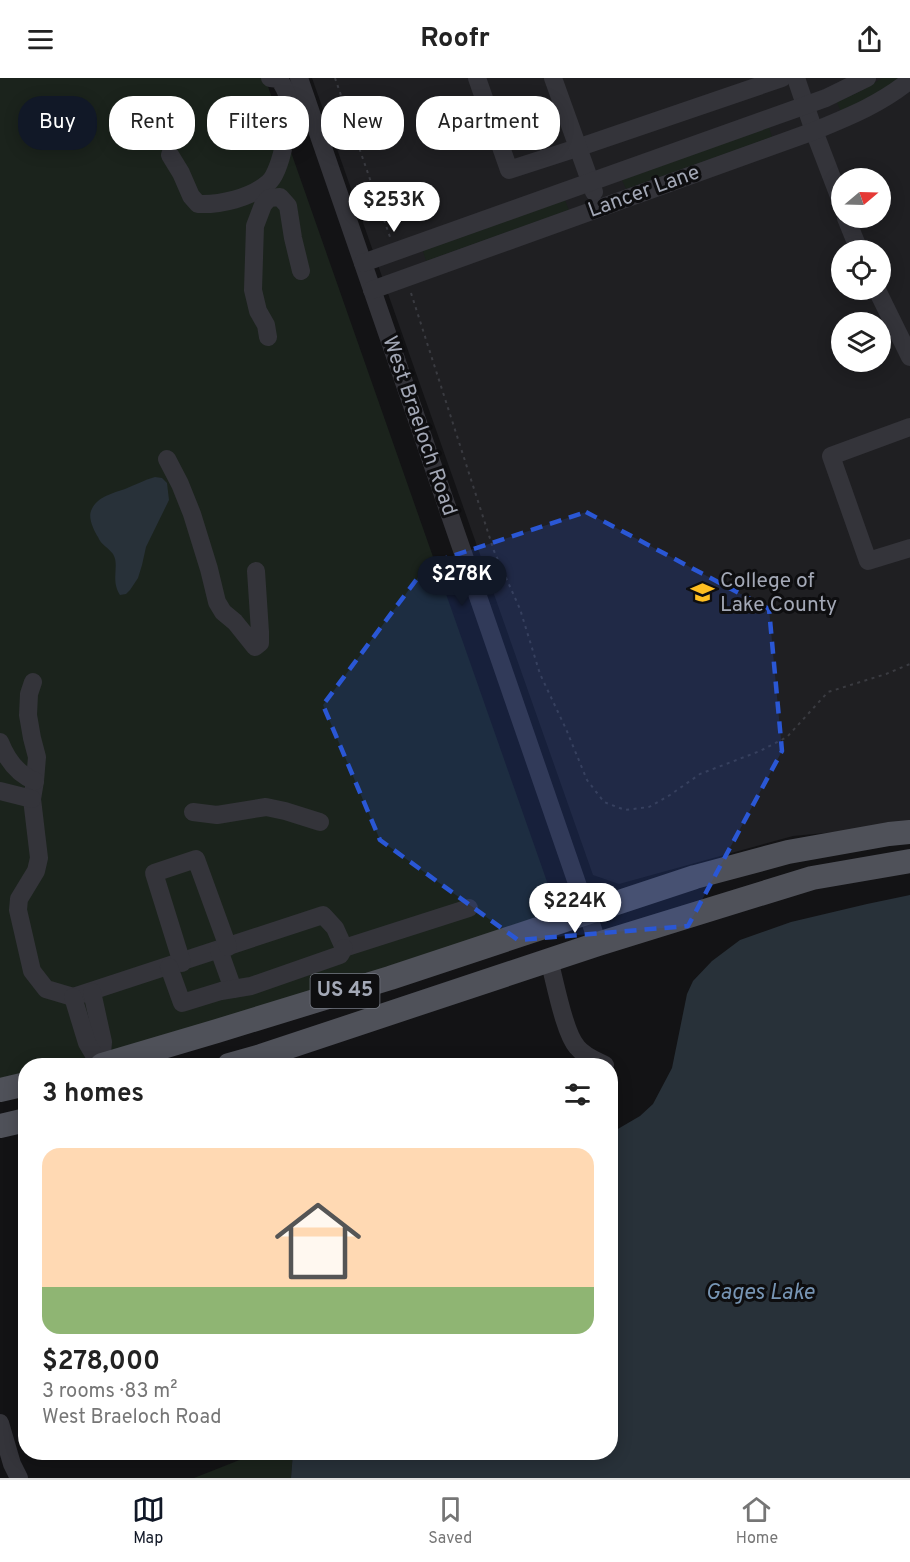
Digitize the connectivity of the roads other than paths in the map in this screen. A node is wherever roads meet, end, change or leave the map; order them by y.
1 (270, 78) edge
2 (299, 78) edge
3 (477, 78) edge
4 (553, 78) edge
5 (782, 78) edge
6 (796, 78) edge
7 (867, 78) edge
8 (910, 80) edge
9 (806, 105) junction
10 (814, 131) junction
11 (578, 148) junction
12 (170, 155) dead end
13 (831, 175) edge
14 (590, 182) junction
15 (600, 208) junction
16 (363, 263) junction
17 (301, 271) dead end
18 (372, 290) junction
19 (882, 300) edge
20 (268, 337) dead end
21 (910, 357) edge
22 (910, 427) edge
23 (167, 459) dead end
24 (910, 548) edge
25 (256, 571) dead end
26 (33, 682) dead end
27 (0, 742) edge
28 (34, 790) junction
29 (0, 791) edge
30 (193, 812) dead end
31 (320, 822) dead end
32 (910, 832) edge
33 (910, 861) edge
34 (469, 908) dead end
35 (586, 913) junction
36 (598, 944) junction
37 (344, 948) junction
38 (223, 949) junction
39 (549, 960) junction
40 (175, 965) junction
41 (233, 989) junction
42 (92, 992) junction
43 (73, 997) junction
44 (97, 1058) edge
45 (102, 1058) edge
46 (124, 1058) edge
47 (254, 1058) edge
48 (591, 1058) edge
49 (18, 1086) edge
50 (0, 1090) edge
51 (18, 1122) edge
52 (0, 1126) edge
53 (0, 1423) edge
54 (19, 1478) edge

1 - 12 street
2 - 16 street, West Braeloch Road
3 - 11 street
4 - 11 street
5 - 11 street
6 - 9 street
7 - 9 street, Lancer Lane
8 - 10 street, Lancer Lane
9 - 10 street
9 - 14 street, Lancer Lane
10 - 13 street
10 - 15 street, Lancer Lane
11 - 14 street
14 - 15 street
14 - 16 street, Lancer Lane
15 - 18 street, Lancer Lane
16 - 18 street, West Braeloch Road
17 - 20 street
18 - 35 street, West Braeloch Road
19 - 21 street
22 - 24 street
23 - 25 street
26 - 28 street
27 - 28 street
28 - 29 street
28 - 43 street
30 - 31 street
32 - 35 main road, US 45
33 - 36 main road, US 45
34 - 37 street
35 - 36 street, West Braeloch Road
35 - 46 main road, US 45
36 - 39 main road, US 45
37 - 38 street
37 - 41 street
38 - 40 street
38 - 40 street
38 - 41 street
39 - 47 main road, US 45
39 - 48 street
40 - 41 street
40 - 42 street
42 - 43 street
42 - 45 street
43 - 44 street
49 - 50 main road
51 - 52 main road
53 - 54 street

